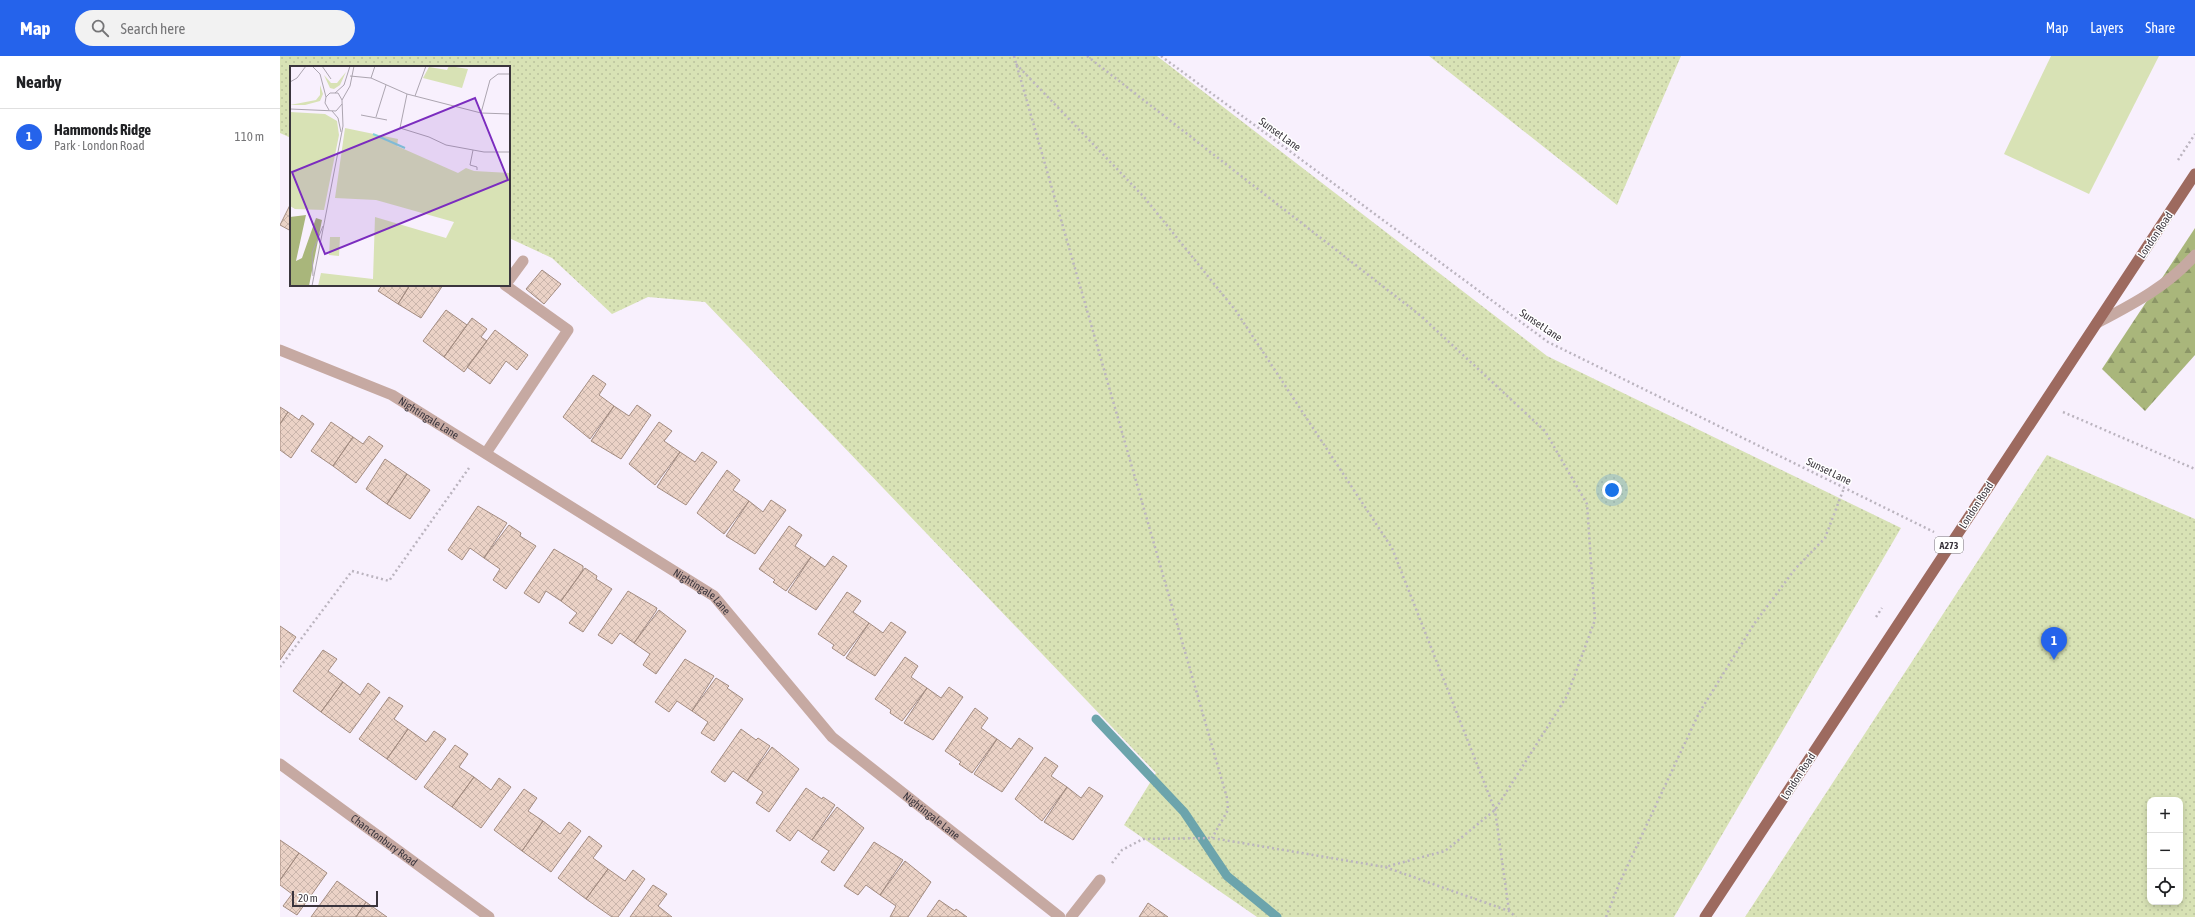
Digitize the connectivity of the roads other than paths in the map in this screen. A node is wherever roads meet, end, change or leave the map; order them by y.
1 (2195, 174) edge
2 (2195, 254) edge
3 (523, 261) dead end
4 (510, 279) edge
5 (506, 286) edge
6 (2096, 323) junction
7 (280, 350) edge
8 (484, 451) junction
9 (280, 764) edge
10 (1100, 880) road end
11 (489, 917) edge
12 (1060, 917) edge
13 (1071, 917) edge
14 (1705, 917) edge

1 - 6 main road, London Road / A273
2 - 6 street
3 - 4 street
5 - 8 street
6 - 14 main road, London Road / A273
7 - 8 street, Nightingale Lane
8 - 12 street, Nightingale Lane
9 - 11 street, Chanctonbury Road
10 - 13 street

